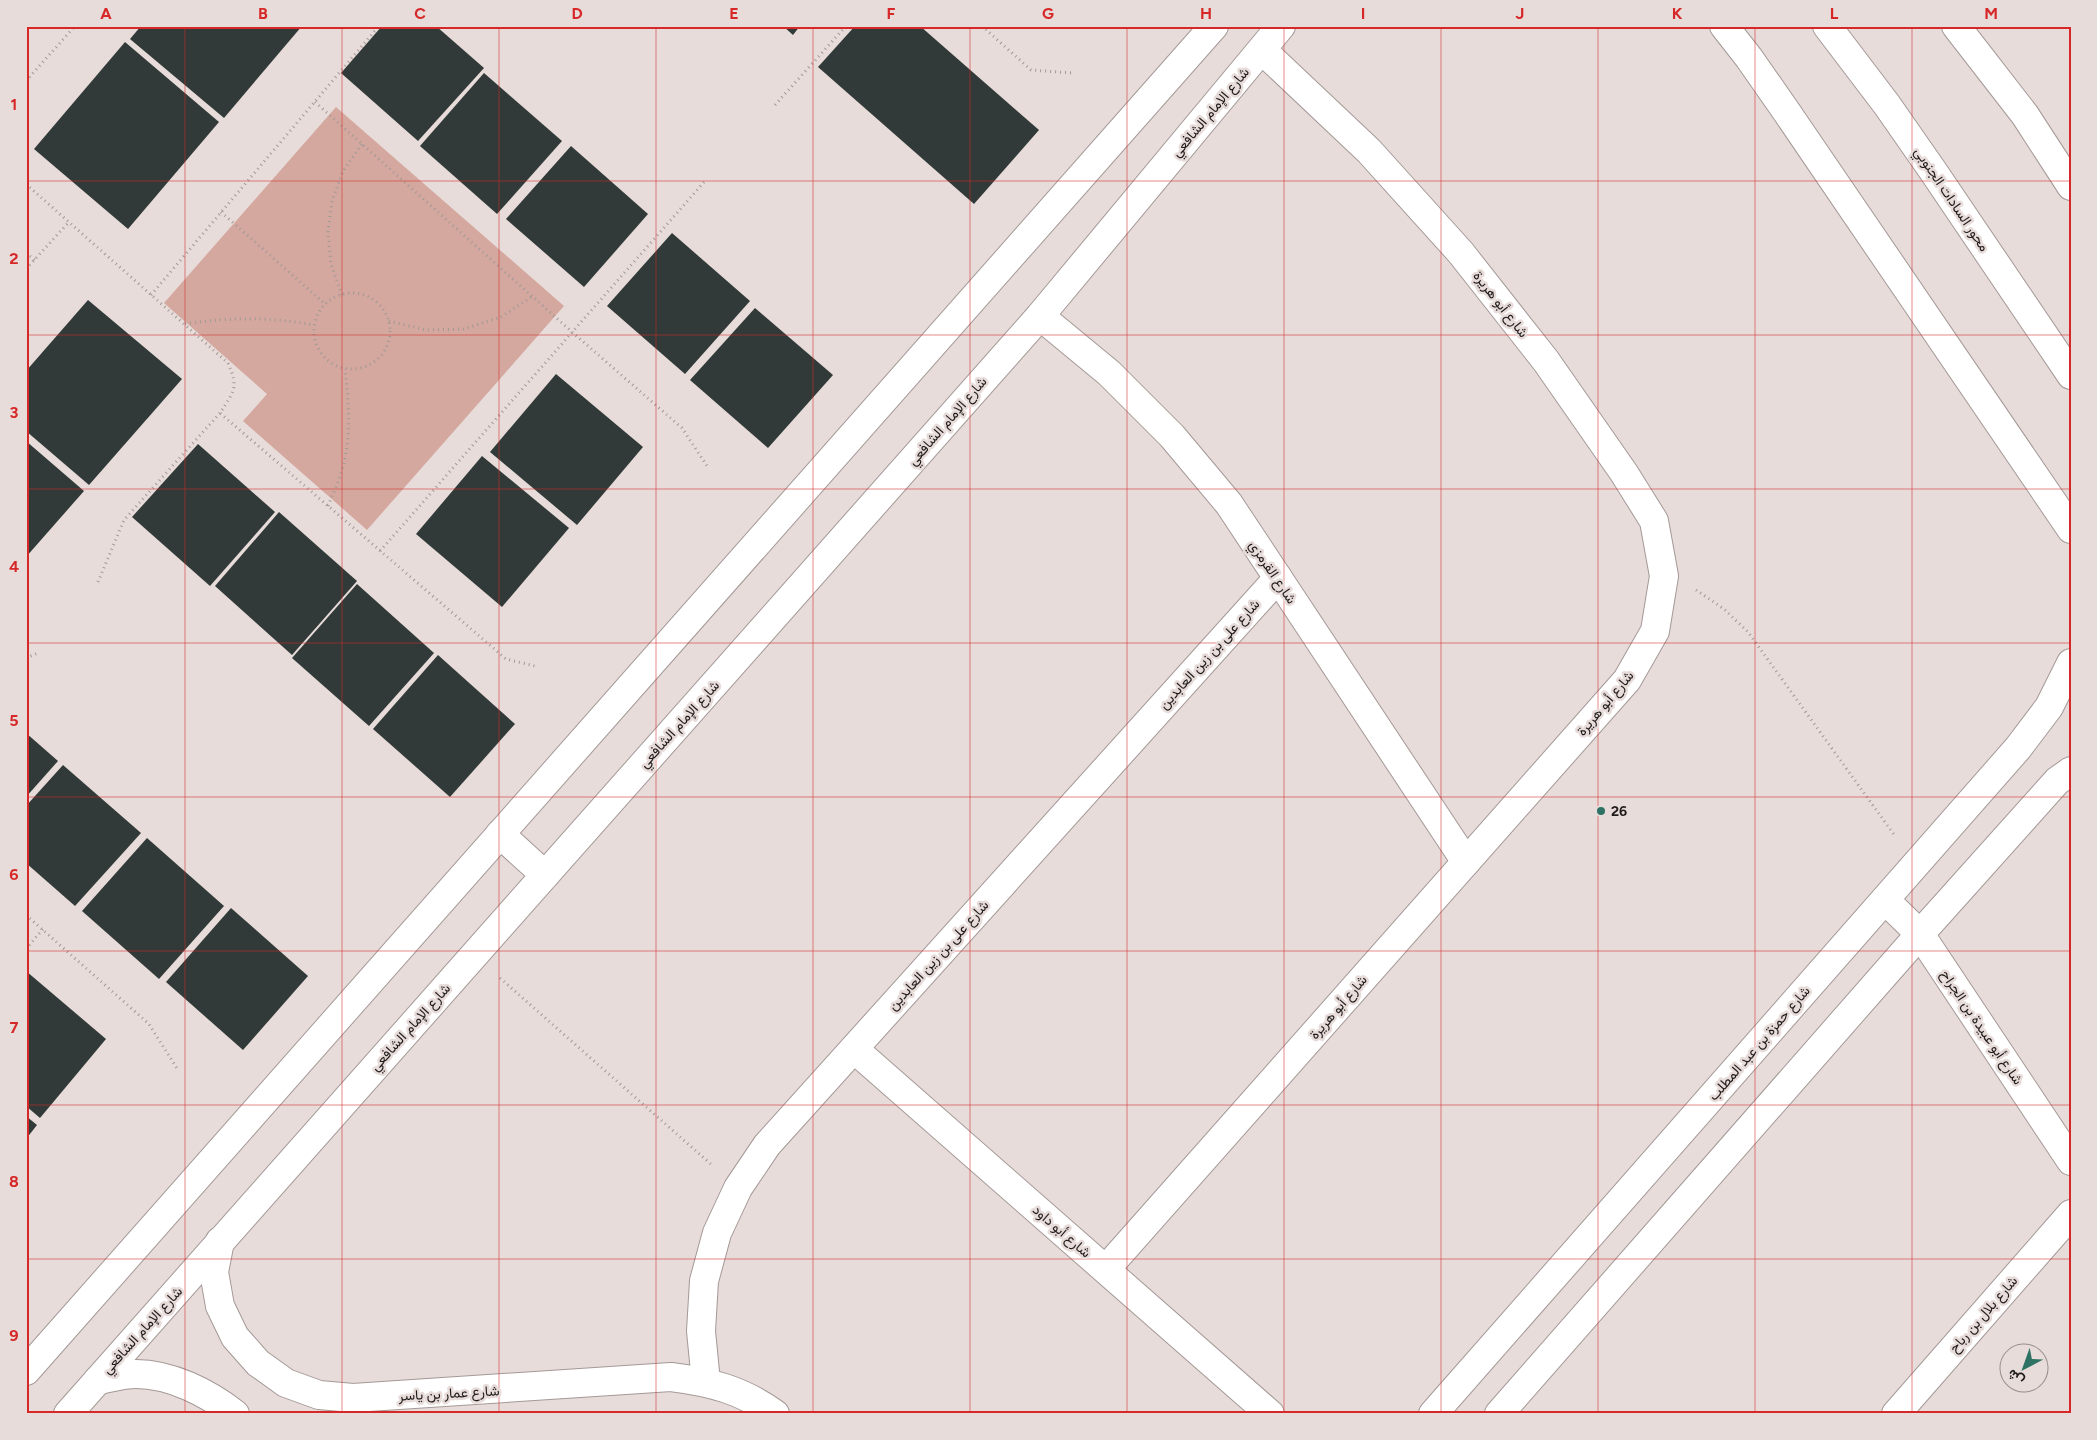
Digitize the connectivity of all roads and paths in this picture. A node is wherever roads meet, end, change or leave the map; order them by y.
1 (75, 26) edge
2 (379, 26) edge
3 (846, 26) edge
4 (982, 26) edge
5 (1214, 26) edge
6 (1281, 26) edge
7 (1724, 26) edge
8 (1827, 26) edge
9 (1956, 26) edge
10 (1262, 50) junction
11 (1072, 73) dead end
12 (26, 81) edge
13 (315, 102) junction
14 (774, 105) dead end
15 (362, 144) junction
16 (705, 181) dead end
17 (26, 184) edge
18 (2071, 186) edge
19 (221, 212) junction
20 (68, 222) junction
21 (26, 253) edge
22 (34, 260) junction
23 (26, 269) edge
24 (151, 295) junction
25 (342, 295) junction
26 (533, 296) junction
27 (325, 304) junction
28 (1040, 316) junction
29 (389, 321) junction
30 (185, 324) junction
31 (314, 325) junction
32 (572, 332) junction
33 (345, 368) junction
34 (2071, 374) edge
35 (220, 413) junction
36 (709, 469) dead end
37 (328, 506) junction
38 (2071, 529) edge
39 (380, 551) junction
40 (1664, 576) junction
41 (1278, 578) junction
42 (98, 582) dead end
43 (38, 653) dead end
44 (26, 658) edge
45 (2071, 663) edge
46 (535, 666) dead end
47 (2071, 771) edge
48 (500, 834) junction
49 (1466, 862) junction
50 (1915, 865) junction
51 (545, 875) junction
52 (1885, 900) junction
53 (26, 915) edge
54 (43, 929) junction
55 (1920, 934) junction
56 (26, 949) edge
57 (474, 955) junction
58 (854, 1049) junction
59 (178, 1070) dead end
60 (2071, 1161) edge
61 (738, 1188) junction
62 (2071, 1214) edge
63 (220, 1241) junction
64 (1106, 1269) junction
65 (26, 1371) edge
66 (98, 1380) junction
67 (706, 1382) junction
68 (479, 1403) edge
69 (68, 1414) edge
70 (235, 1414) edge
71 (775, 1414) edge
72 (1270, 1414) edge
73 (1433, 1414) edge
74 (1499, 1414) edge
75 (1896, 1414) edge

1 - 12 path
2 - 13 path
3 - 14 path
4 - 11 path
5 - 48 street
6 - 10 street, شارع الإمام الشافعي
7 - 38 street
8 - 34 street, محور السادات الجنوبي
9 - 18 street
10 - 28 street, شارع الإمام الشافعي
10 - 40 street, شارع أبو هريرة
13 - 15 path
13 - 19 path
15 - 25 path
15 - 26 path
16 - 32 path
17 - 20 path
19 - 24 path
19 - 27 path
20 - 22 path
20 - 24 path
21 - 22 path
22 - 23 path
24 - 30 path
25 - 27 path
25 - 29 path
26 - 29 path
26 - 32 path
27 - 31 path
28 - 41 street, شارع القرمزي
28 - 51 street, شارع الإمام الشافعي
29 - 33 path
30 - 31 path
30 - 35 path
31 - 33 path
32 - 36 path
32 - 39 path
33 - 37 path
35 - 37 path
35 - 42 path
37 - 39 path
39 - 46 path
40 - 49 street, شارع أبو هريرة
40 - 50 path
41 - 49 street, شارع القرمزي
41 - 58 street, شارع على بن زين العابدين
43 - 44 path
45 - 50 street, شارع حمزة بن عبد المطلب
47 - 55 street
48 - 51 street
48 - 65 street
49 - 64 street, شارع أبو هريرة
50 - 52 street, شارع حمزة بن عبد المطلب
51 - 57 street, شارع الإمام الشافعي
52 - 55 street, شارع أبو عبيدة بن الجراح
52 - 73 street, شارع حمزة بن عبد المطلب
53 - 54 path
54 - 56 path
54 - 59 path
55 - 60 street, شارع أبو عبيدة بن الجراح
55 - 74 street
57 - 61 path
57 - 63 street, شارع الإمام الشافعي
58 - 61 street, شارع على بن زين العابدين
58 - 64 street, شارع أبو داود
61 - 67 street, شارع على بن زين العابدين
62 - 75 street, شارع بلال بن رباح
63 - 66 street, شارع الإمام الشافعي
63 - 68 street, شارع عمار بن ياسر
64 - 72 street, شارع أبو داود
66 - 69 street, شارع الإمام الشافعي
66 - 70 street
67 - 68 street, شارع عمار بن ياسر
67 - 71 street, شارع عمار بن ياسر

